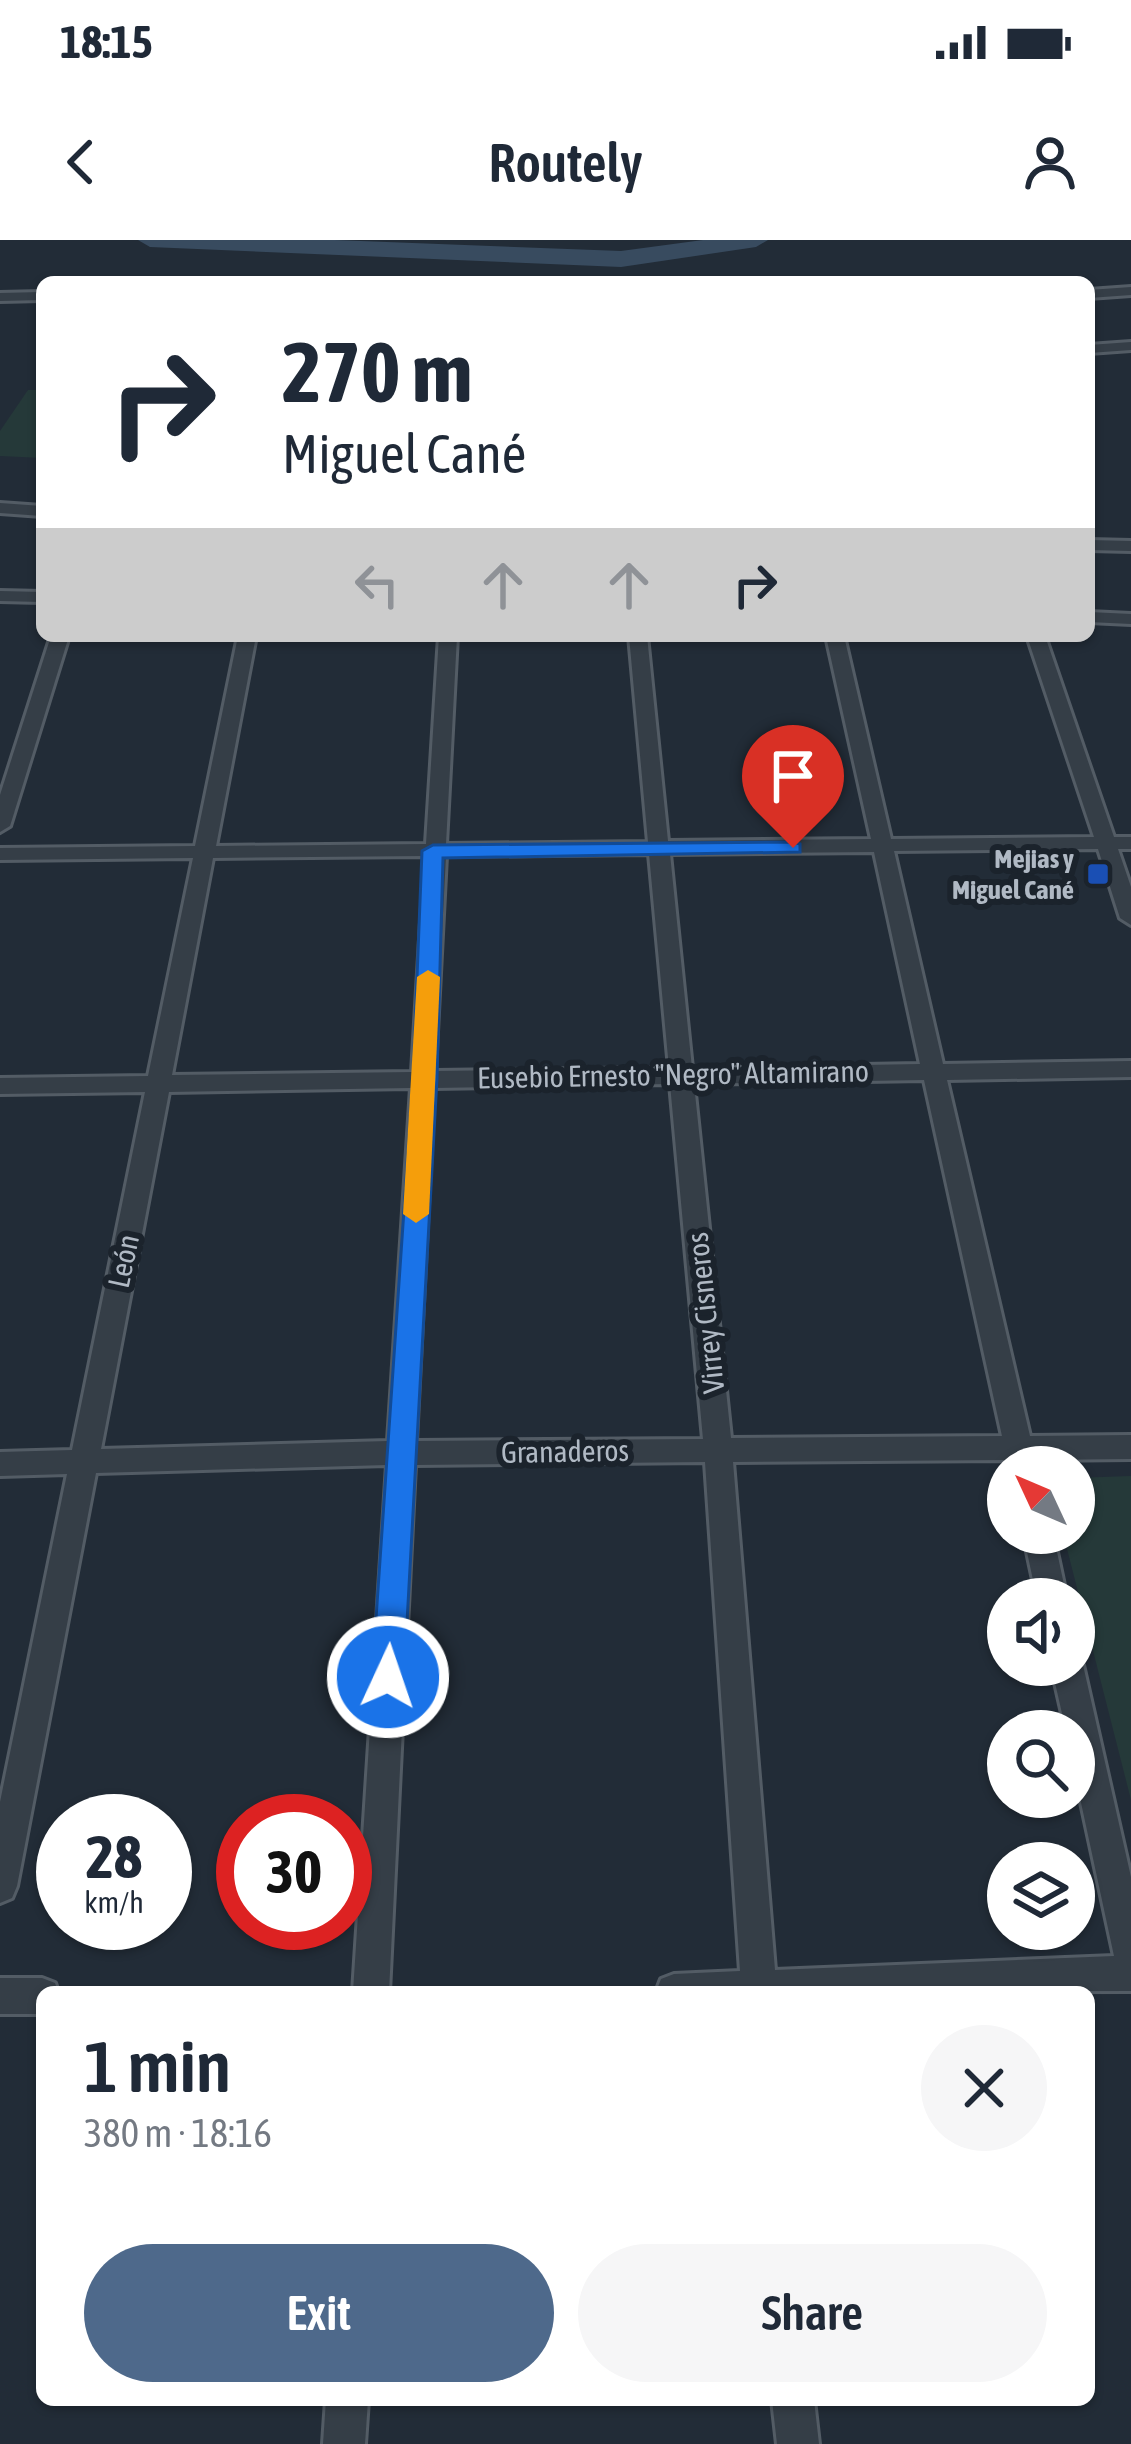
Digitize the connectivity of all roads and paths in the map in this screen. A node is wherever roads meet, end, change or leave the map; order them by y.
1 (1131, 291) edge
2 (1095, 294) edge
3 (36, 296) edge
4 (0, 297) edge
5 (1131, 346) edge
6 (1095, 349) edge
7 (0, 508) edge
8 (36, 511) edge
9 (1095, 545) edge
10 (1131, 546) edge
11 (0, 596) edge
12 (36, 598) edge
13 (1095, 617) edge
14 (1131, 619) edge
15 (59, 642) edge
16 (246, 642) edge
17 (448, 642) edge
18 (639, 642) edge
19 (836, 642) edge
20 (1038, 642) edge
21 (0, 826) edge
22 (1103, 843) junction
23 (1131, 843) edge
24 (882, 847) junction
25 (659, 850) junction
26 (433, 851) junction
27 (207, 853) junction
28 (0, 854) edge
29 (1131, 918) edge
30 (1131, 1069) edge
31 (936, 1070) junction
32 (681, 1074) junction
33 (425, 1078) junction
34 (159, 1084) junction
35 (0, 1086) edge
36 (1019, 1446) edge
37 (1131, 1447) edge
38 (718, 1449) junction
39 (1095, 1450) edge
40 (400, 1453) junction
41 (987, 1456) edge
42 (82, 1463) junction
43 (0, 1464) edge
44 (1072, 1686) edge
45 (0, 1886) edge
46 (1131, 1954) edge
47 (1131, 1973) edge
48 (371, 1986) edge
49 (759, 1986) edge
50 (847, 1986) edge
51 (0, 1996) edge
52 (36, 1996) edge
53 (346, 2406) edge
54 (794, 2406) edge
55 (344, 2444) edge
56 (797, 2444) edge

1 - 2 street
3 - 4 street
5 - 6 street
7 - 8 street
9 - 10 street
11 - 12 street
13 - 14 street
15 - 21 street
16 - 27 street, León
17 - 26 street
18 - 25 street, Virrey Cisneros
19 - 24 street
20 - 22 street
22 - 23 street
22 - 24 street
22 - 29 street
24 - 25 street
24 - 31 street
25 - 26 street
25 - 32 street, Virrey Cisneros
26 - 27 street
26 - 33 street
27 - 28 street
27 - 34 street, León
30 - 31 street, Eusebio Ernesto "Negro" Altamirano
31 - 32 street, Eusebio Ernesto "Negro" Altamirano
31 - 36 street
32 - 33 street, Eusebio Ernesto "Negro" Altamirano
32 - 38 street, Virrey Cisneros
33 - 34 street, Eusebio Ernesto "Negro" Altamirano
33 - 40 street
34 - 35 street, Eusebio Ernesto "Negro" Altamirano
34 - 42 street, León
37 - 39 street, Granaderos
38 - 40 street, Granaderos
38 - 41 street, Granaderos
38 - 49 street, Virrey Cisneros
40 - 42 street, Granaderos
40 - 48 street
42 - 43 street, Granaderos
42 - 45 street, León
44 - 46 street
47 - 50 street
51 - 52 street
53 - 55 street
54 - 56 street

